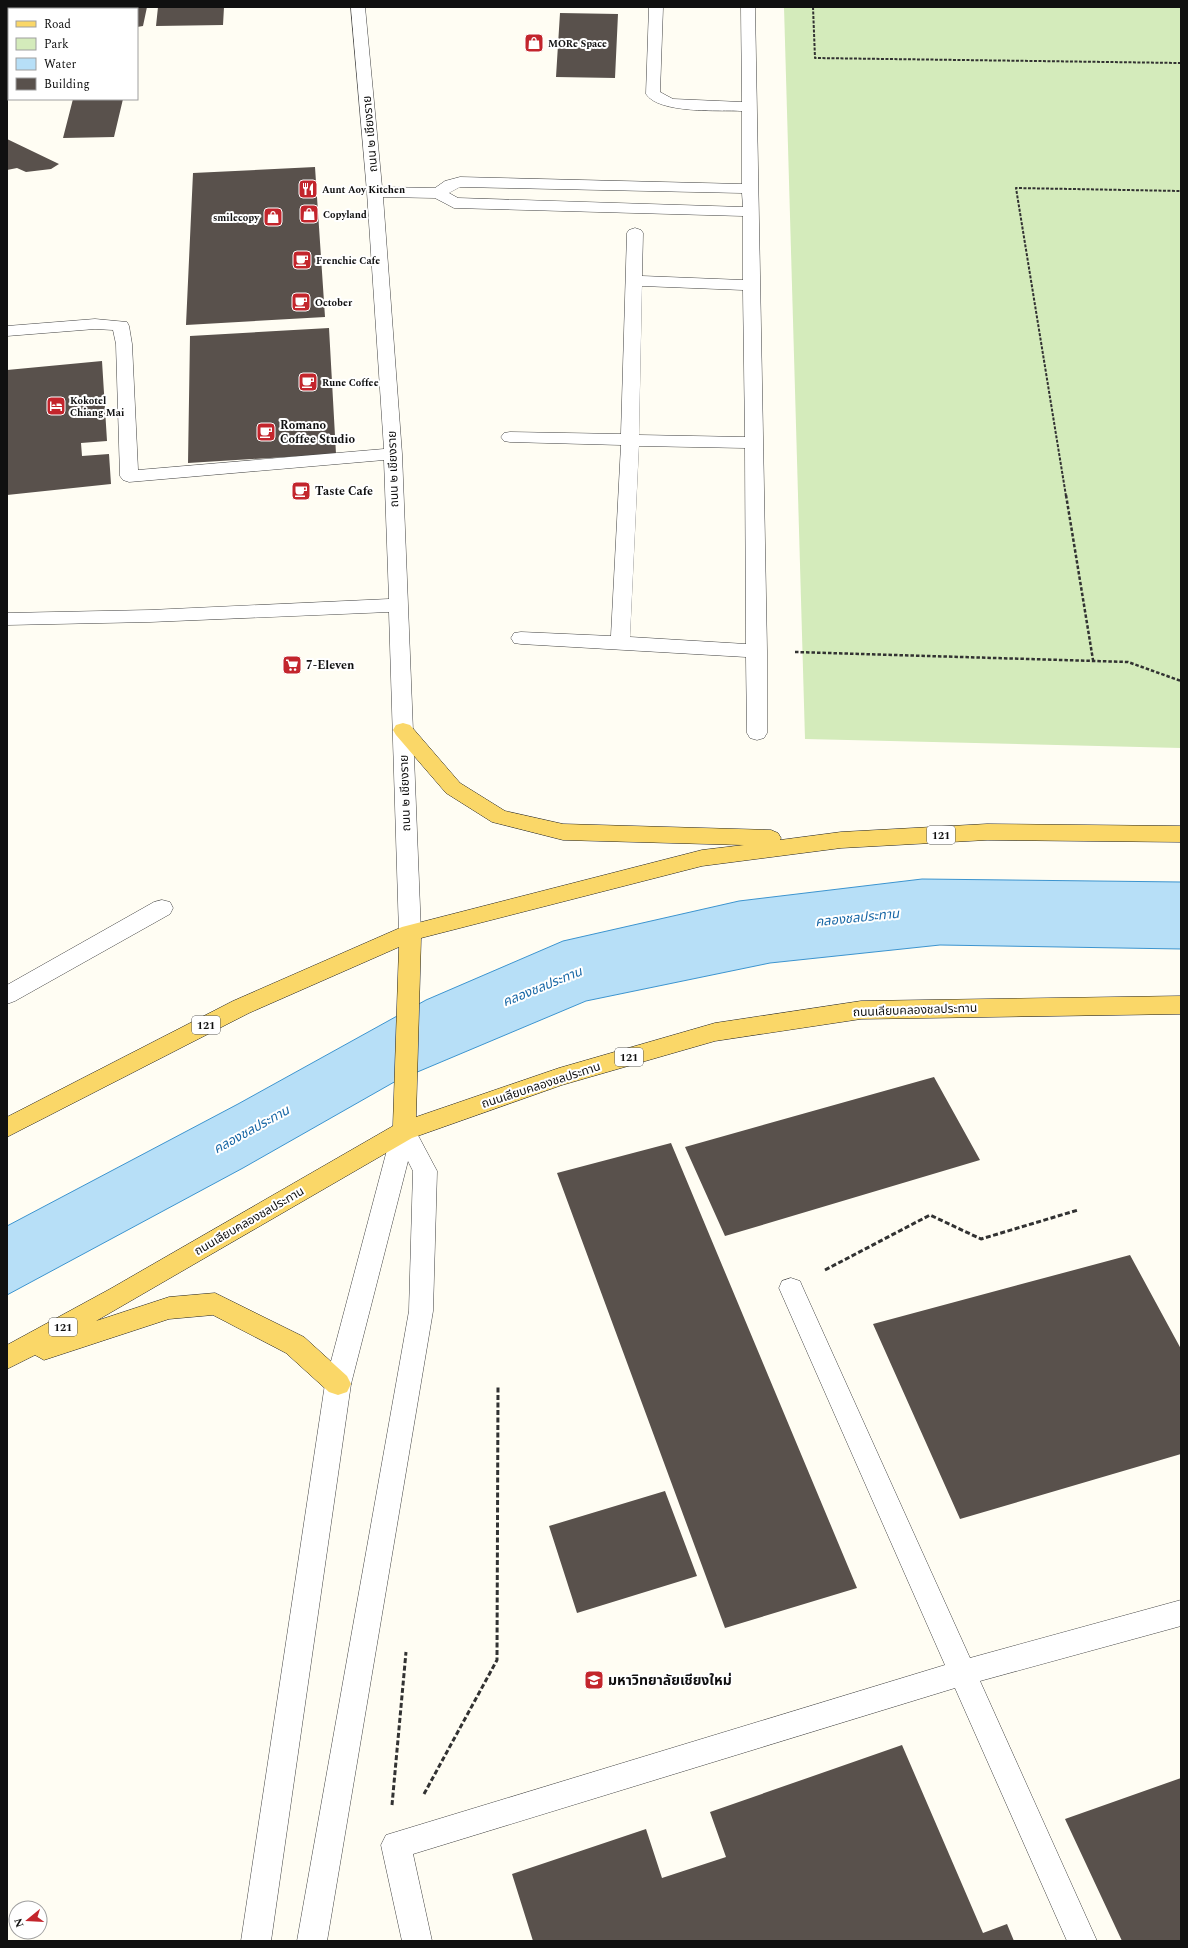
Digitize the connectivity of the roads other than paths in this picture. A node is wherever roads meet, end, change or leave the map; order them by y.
1 (358, 7) edge
2 (656, 7) edge
3 (748, 7) edge
4 (750, 107) junction
5 (576, 184) junction
6 (751, 189) junction
7 (375, 192) junction
8 (438, 193) junction
9 (575, 206) junction
10 (751, 212) junction
11 (635, 233) dead end
12 (634, 281) junction
13 (752, 285) junction
14 (7, 331) edge
15 (510, 437) dead end
16 (630, 440) junction
17 (754, 443) junction
18 (393, 454) junction
19 (397, 605) junction
20 (7, 619) edge
21 (521, 638) dead end
22 (620, 643) junction
23 (757, 651) junction
24 (403, 730) junction
25 (757, 733) dead end
26 (1181, 834) edge
27 (841, 840) junction
28 (162, 908) dead end
29 (410, 933) junction
30 (7, 995) edge
31 (1181, 1005) edge
32 (404, 1121) junction
33 (7, 1128) edge
34 (791, 1288) road end
35 (7, 1358) edge
36 (7, 1361) edge
37 (338, 1384) junction
38 (1181, 1614) edge
39 (962, 1673) junction
40 (256, 1941) edge
41 (312, 1941) edge
42 (417, 1941) edge
43 (1082, 1941) edge

1 - 7 street, ถนน ๒ เชียงราย
2 - 4 street
3 - 4 street
4 - 6 street
5 - 6 street
5 - 8 street
5 - 9 street
6 - 10 street
7 - 8 street
7 - 18 street, ถนน ๒ เชียงราย
8 - 9 street
9 - 10 street
10 - 13 street
11 - 12 street
12 - 13 street
12 - 16 street
13 - 17 street
14 - 18 street
15 - 16 street
16 - 17 street
16 - 22 street
17 - 23 street
18 - 19 street, ถนน ๒ เชียงราย
19 - 20 street
19 - 24 street, ถนน ๒ เชียงราย
21 - 22 street
22 - 23 street
23 - 25 street
24 - 27 main road
24 - 29 street, ถนน ๒ เชียงราย
26 - 27 main road, 121
27 - 29 main road, 121
28 - 30 street
29 - 32 main road
29 - 33 main road, 121
31 - 32 main road, ถนนเลียบคลองชลประทาน / 121
32 - 35 main road, ถนนเลียบคลองชลประทาน / 121
32 - 37 street
32 - 41 street
34 - 39 street
36 - 37 main road
37 - 40 street
38 - 39 street
39 - 42 street
39 - 43 street

